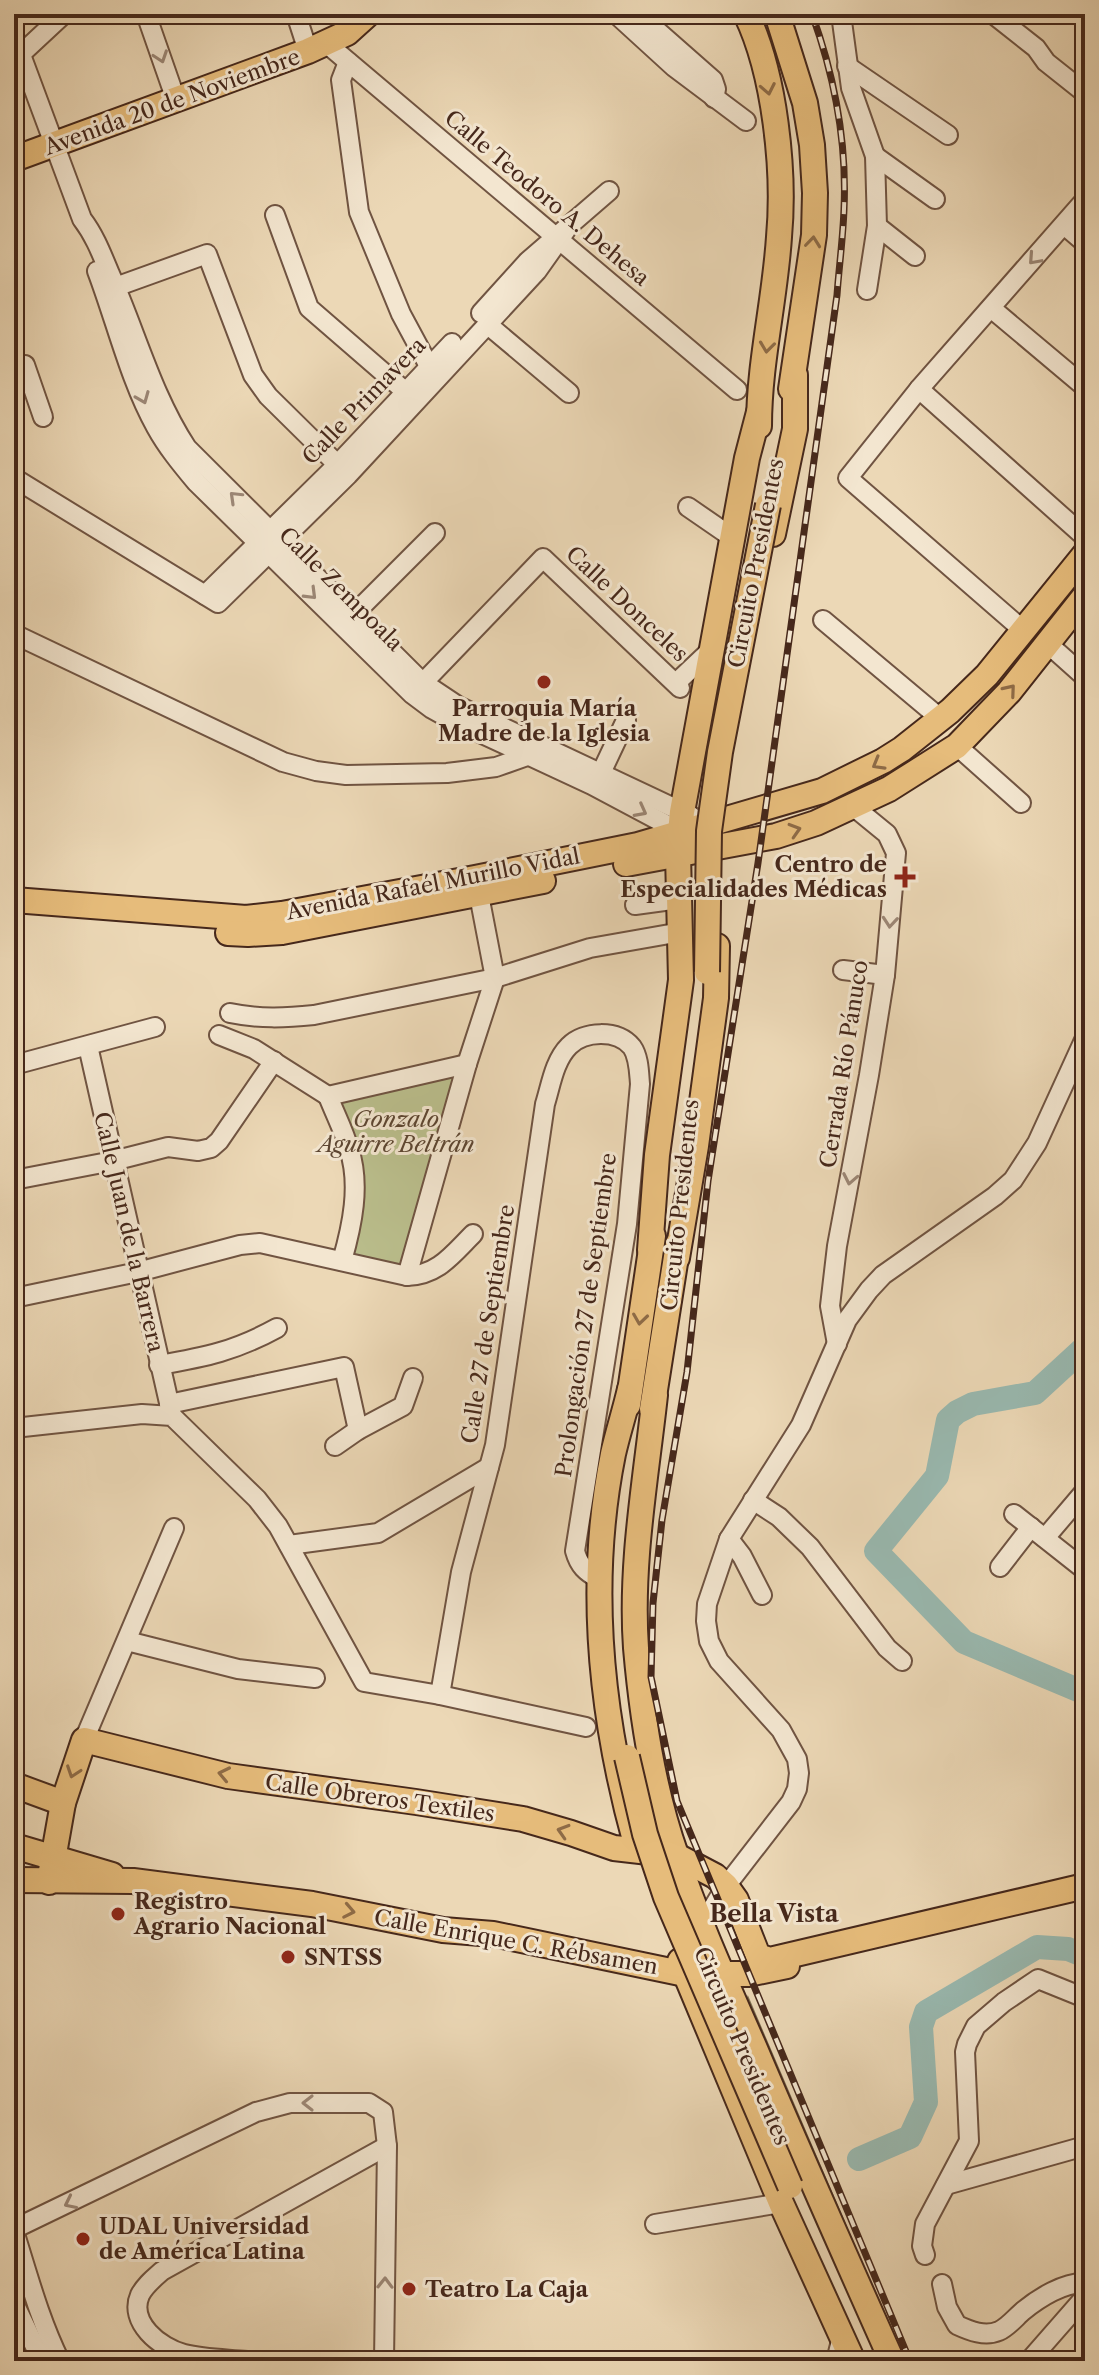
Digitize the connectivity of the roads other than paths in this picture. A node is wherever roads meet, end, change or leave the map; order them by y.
1 (64, 14) edge
2 (146, 14) edge
3 (296, 14) edge
4 (368, 14) edge
5 (616, 14) edge
6 (638, 14) edge
7 (746, 14) edge
8 (777, 14) edge
9 (841, 14) edge
10 (976, 14) edge
11 (993, 14) edge
12 (14, 36) edge
13 (317, 47) junction
14 (21, 54) junction
15 (348, 62) junction
16 (1046, 62) junction
17 (847, 66) junction
18 (1085, 93) edge
19 (714, 98) junction
20 (176, 100) junction
21 (746, 121) dead end
22 (948, 135) dead end
23 (53, 146) junction
24 (875, 156) junction
25 (14, 159) edge
26 (609, 191) dead end
27 (935, 199) dead end
28 (1085, 200) edge
29 (275, 215) dead end
30 (1064, 225) junction
31 (877, 226) junction
32 (560, 236) junction
33 (1085, 243) edge
34 (915, 256) dead end
35 (110, 289) junction
36 (867, 290) dead end
37 (991, 308) junction
38 (487, 324) junction
39 (26, 365) edge
40 (430, 368) junction
41 (795, 375) junction
42 (1085, 387) edge
43 (919, 389) junction
44 (737, 390) dead end
45 (569, 393) dead end
46 (411, 396) junction
47 (759, 412) junction
48 (43, 417) dead end
49 (343, 470) junction
50 (14, 478) edge
51 (760, 505) junction
52 (688, 507) dead end
53 (435, 533) dead end
54 (1085, 537) edge
55 (733, 538) junction
56 (269, 541) junction
57 (1085, 554) edge
58 (1085, 596) edge
59 (354, 614) junction
60 (823, 620) dead end
61 (1024, 631) junction
62 (14, 634) edge
63 (1047, 643) junction
64 (713, 648) junction
65 (1085, 677) edge
66 (417, 688) junction
67 (699, 717) junction
68 (941, 719) junction
69 (626, 720) dead end
70 (734, 723) junction
71 (957, 746) junction
72 (532, 748) junction
73 (601, 773) junction
74 (1021, 803) dead end
75 (854, 807) junction
76 (720, 821) junction
77 (680, 833) junction
78 (719, 846) junction
79 (594, 862) junction
80 (717, 891) junction
81 (679, 894) junction
82 (479, 895) junction
83 (14, 900) edge
84 (635, 905) dead end
85 (14, 916) edge
86 (681, 932) junction
87 (843, 970) dead end
88 (700, 972) junction
89 (885, 975) junction
90 (495, 978) junction
91 (230, 1013) dead end
92 (155, 1027) dead end
93 (219, 1035) dead end
94 (1085, 1038) edge
95 (88, 1046) junction
96 (632, 1048) joint
97 (274, 1061) junction
98 (467, 1064) junction
99 (14, 1065) edge
100 (328, 1096) junction
101 (113, 1161) junction
102 (14, 1180) edge
103 (473, 1234) dead end
104 (650, 1250) junction
105 (677, 1258) junction
106 (342, 1261) junction
107 (138, 1272) junction
108 (407, 1276) junction
109 (14, 1298) edge
110 (277, 1328) dead end
111 (837, 1345) junction
112 (159, 1365) junction
113 (413, 1378) dead end
114 (630, 1389) junction
115 (655, 1395) junction
116 (170, 1410) junction
117 (14, 1428) edge
118 (358, 1430) junction
119 (335, 1446) dead end
120 (489, 1467) junction
121 (1085, 1491) edge
122 (753, 1500) junction
123 (1014, 1514) dead end
124 (174, 1528) dead end
125 (1038, 1532) junction
126 (729, 1539) junction
127 (289, 1545) junction
128 (1000, 1567) dead end
129 (1085, 1570) edge
130 (599, 1579) junction
131 (762, 1595) dead end
132 (127, 1641) junction
133 (902, 1661) dead end
134 (315, 1678) dead end
135 (440, 1695) junction
136 (586, 1727) dead end
137 (84, 1740) junction
138 (634, 1754) junction
139 (14, 1785) edge
140 (63, 1803) junction
141 (661, 1803) junction
142 (627, 1810) junction
143 (14, 1846) edge
144 (638, 1850) junction
145 (675, 1855) junction
146 (53, 1856) junction
147 (14, 1880) edge
148 (133, 1881) junction
149 (49, 1882) junction
150 (726, 1886) junction
151 (1085, 1886) edge
152 (1085, 1899) edge
153 (706, 1933) junction
154 (685, 1974) junction
155 (722, 1974) junction
156 (1085, 1998) edge
157 (771, 2088) junction
158 (739, 2101) junction
159 (791, 2134) junction
160 (387, 2146) junction
161 (1085, 2146) edge
162 (757, 2147) junction
163 (946, 2185) junction
164 (781, 2203) junction
165 (655, 2224) dead end
166 (14, 2230) edge
167 (925, 2255) dead end
168 (19, 2272) edge
169 (1085, 2283) edge
170 (942, 2284) dead end
171 (1085, 2297) edge
172 (14, 2303) edge
173 (842, 2337) junction
174 (42, 2350) edge
175 (60, 2361) edge
176 (247, 2361) edge
177 (384, 2361) edge
178 (836, 2361) edge
179 (853, 2361) edge
180 (864, 2361) edge
181 (879, 2361) edge
182 (892, 2361) edge
183 (1029, 2361) edge

1 - 14 street
2 -> 20 street
3 - 13 street
4 - 13 main road, Avenida 20 de Noviembre
5 - 19 street
6 - 19 street
7 -> 47 main road, Circuito Presidentes
41 -> 8 main road, Circuito Presidentes
9 - 17 street
10 - 16 street
11 - 16 street
12 - 14 street, Calle Zempoala
13 - 15 street, Calle Teodoro A. Dehesa
13 - 20 main road, Avenida 20 de Noviembre
14 - 23 street, Calle Zempoala
15 - 32 street, Calle Teodoro A. Dehesa
15 - 40 street
16 - 18 street
17 - 22 street
17 - 24 street
19 - 21 street
20 - 23 main road, Avenida 20 de Noviembre
23 - 25 main road, Avenida 20 de Noviembre
23 - 35 street, Calle Zempoala
24 - 27 street
24 - 31 street
26 - 32 street
28 - 30 street
29 - 46 street
30 - 33 street
30 -> 37 street
31 - 34 street
31 - 36 street
32 - 38 street, Calle Primavera
32 - 40 street, Calle Primavera
32 - 44 street, Calle Teodoro A. Dehesa
35 - 49 street
35 - 56 street, Calle Zempoala
37 - 42 street
37 - 43 street
38 - 45 street
38 - 46 street, Calle Primavera
39 - 48 street
40 - 46 street, Calle Primavera
41 - 51 main road, Circuito Presidentes
41 - 70 main road
43 - 54 street
43 - 61 street
46 - 49 street, Calle Primavera
47 - 51 main road, Circuito Presidentes
47 - 55 main road
49 - 56 street, Calle Primavera
50 - 56 street, Calle Primavera
51 - 88 main road, Circuito Presidentes, bridge
52 - 55 street
53 - 59 street
55 - 64 main road
56 - 59 street, Calle Zempoala
56 -> 66 street, Calle Zempoala
57 - 61 main road, Avenida Rafaél Murillo Vidal
58 - 63 main road, Avenida Rafaél Murillo Vidal
59 - 66 street, Calle Zempoala
60 - 68 street
61 - 68 main road, Avenida Rafaél Murillo Vidal
62 - 72 street
63 - 65 street
71 -> 63 main road, Avenida Rafaél Murillo Vidal
64 - 66 street, Calle Donceles
64 - 67 main road
66 - 72 street, Calle Zempoala
67 - 70 main road
67 - 77 main road
68 -> 76 main road, Avenida Rafaél Murillo Vidal
69 - 73 street
70 - 76 main road
71 - 74 street
71 - 75 main road, Avenida Rafaél Murillo Vidal
72 - 73 street, Calle Zempoala
72 -> 77 street, Calle Zempoala
73 - 77 street, Calle Zempoala
78 -> 75 main road, Avenida Rafaél Murillo Vidal
75 -> 89 street, Cerrada Río Pánuco
76 - 77 main road, Avenida Rafaél Murillo Vidal
76 - 78 main road
77 - 78 main road, Avenida Rafaél Murillo Vidal
77 - 79 main road, Avenida Rafaél Murillo Vidal
77 - 81 main road
78 - 80 main road
79 - 82 main road, Avenida Rafaél Murillo Vidal
79 - 83 main road, Avenida Rafaél Murillo Vidal
80 - 81 main road
80 - 105 main road
81 - 84 street
81 - 86 main road
82 - 85 main road, Avenida Rafaél Murillo Vidal
82 - 90 street
86 - 90 street
86 - 104 main road
87 - 89 street
88 - 104 main road, Circuito Presidentes
88 - 105 main road, Circuito Presidentes
89 -> 111 street, Cerrada Río Pánuco
90 - 91 street
90 - 98 street
92 - 95 street
93 - 97 street
94 - 111 street
95 - 99 street
95 - 101 street, Calle Juan de la Barrera
96 - 120 street, Calle 27 de Septiembre
96 - 130 street, Prolongación 27 de Septiembre
97 - 100 street
97 - 101 street
98 - 100 street
98 - 108 street
100 - 106 street
101 - 102 street
101 - 107 street, Calle Juan de la Barrera
103 - 108 street
104 -> 114 main road, Circuito Presidentes
105 - 115 main road, Circuito Presidentes
106 - 107 street
106 - 108 street
107 - 109 street
107 - 112 street, Calle Juan de la Barrera
110 - 112 street
111 - 122 street
112 - 116 street, Calle Juan de la Barrera
113 - 118 street
114 - 130 main road
114 - 138 main road, Circuito Presidentes
115 - 138 main road, Circuito Presidentes
115 - 141 main road
116 - 117 street
116 - 118 street
116 - 127 street
118 - 119 street
120 - 127 street, Calle 27 de Septiembre
120 - 135 street
121 - 125 street
122 - 126 street
122 - 133 street
123 - 125 street
124 - 132 street
125 - 128 street
125 - 129 street
126 - 131 street
126 - 150 street
127 - 135 street
130 - 142 main road
132 - 134 street
132 - 137 street
135 - 136 street
137 -> 140 main road
144 -> 137 main road, Calle Obreros Textiles
138 - 180 main road, Circuito Presidentes, bridge
138 - 181 main road, Circuito Presidentes
139 - 140 main road
140 - 146 main road
141 - 142 main road
141 - 145 main road
142 - 144 main road
143 - 146 main road, Calle Enrique C. Rébsamen
144 - 145 main road, Calle Obreros Textiles
144 - 154 main road
145 - 150 main road
145 - 153 main road
146 - 148 main road, Calle Enrique C. Rébsamen
146 - 149 main road
147 - 149 main road, Calle Enrique C. Rébsamen
148 - 149 main road, Calle Enrique C. Rébsamen
148 -> 154 main road, Calle Enrique C. Rébsamen
150 - 151 main road
150 - 153 street
152 - 155 main road, Calle Enrique C. Rébsamen
153 - 154 main road
153 - 155 main road
154 - 155 main road, Calle Enrique C. Rébsamen
154 - 158 main road
155 - 157 main road
156 - 163 street
157 - 158 main road
157 - 159 main road
158 - 162 main road
159 - 162 main road
159 - 182 main road
160 -> 166 street
160 - 176 street
177 -> 160 street
161 - 163 street
162 - 164 main road
163 - 167 street
164 - 165 street
164 - 173 main road
166 - 168 street
168 - 174 street
169 - 170 street
171 - 183 street
172 - 174 street
173 - 178 street
173 - 179 main road
174 - 175 street

